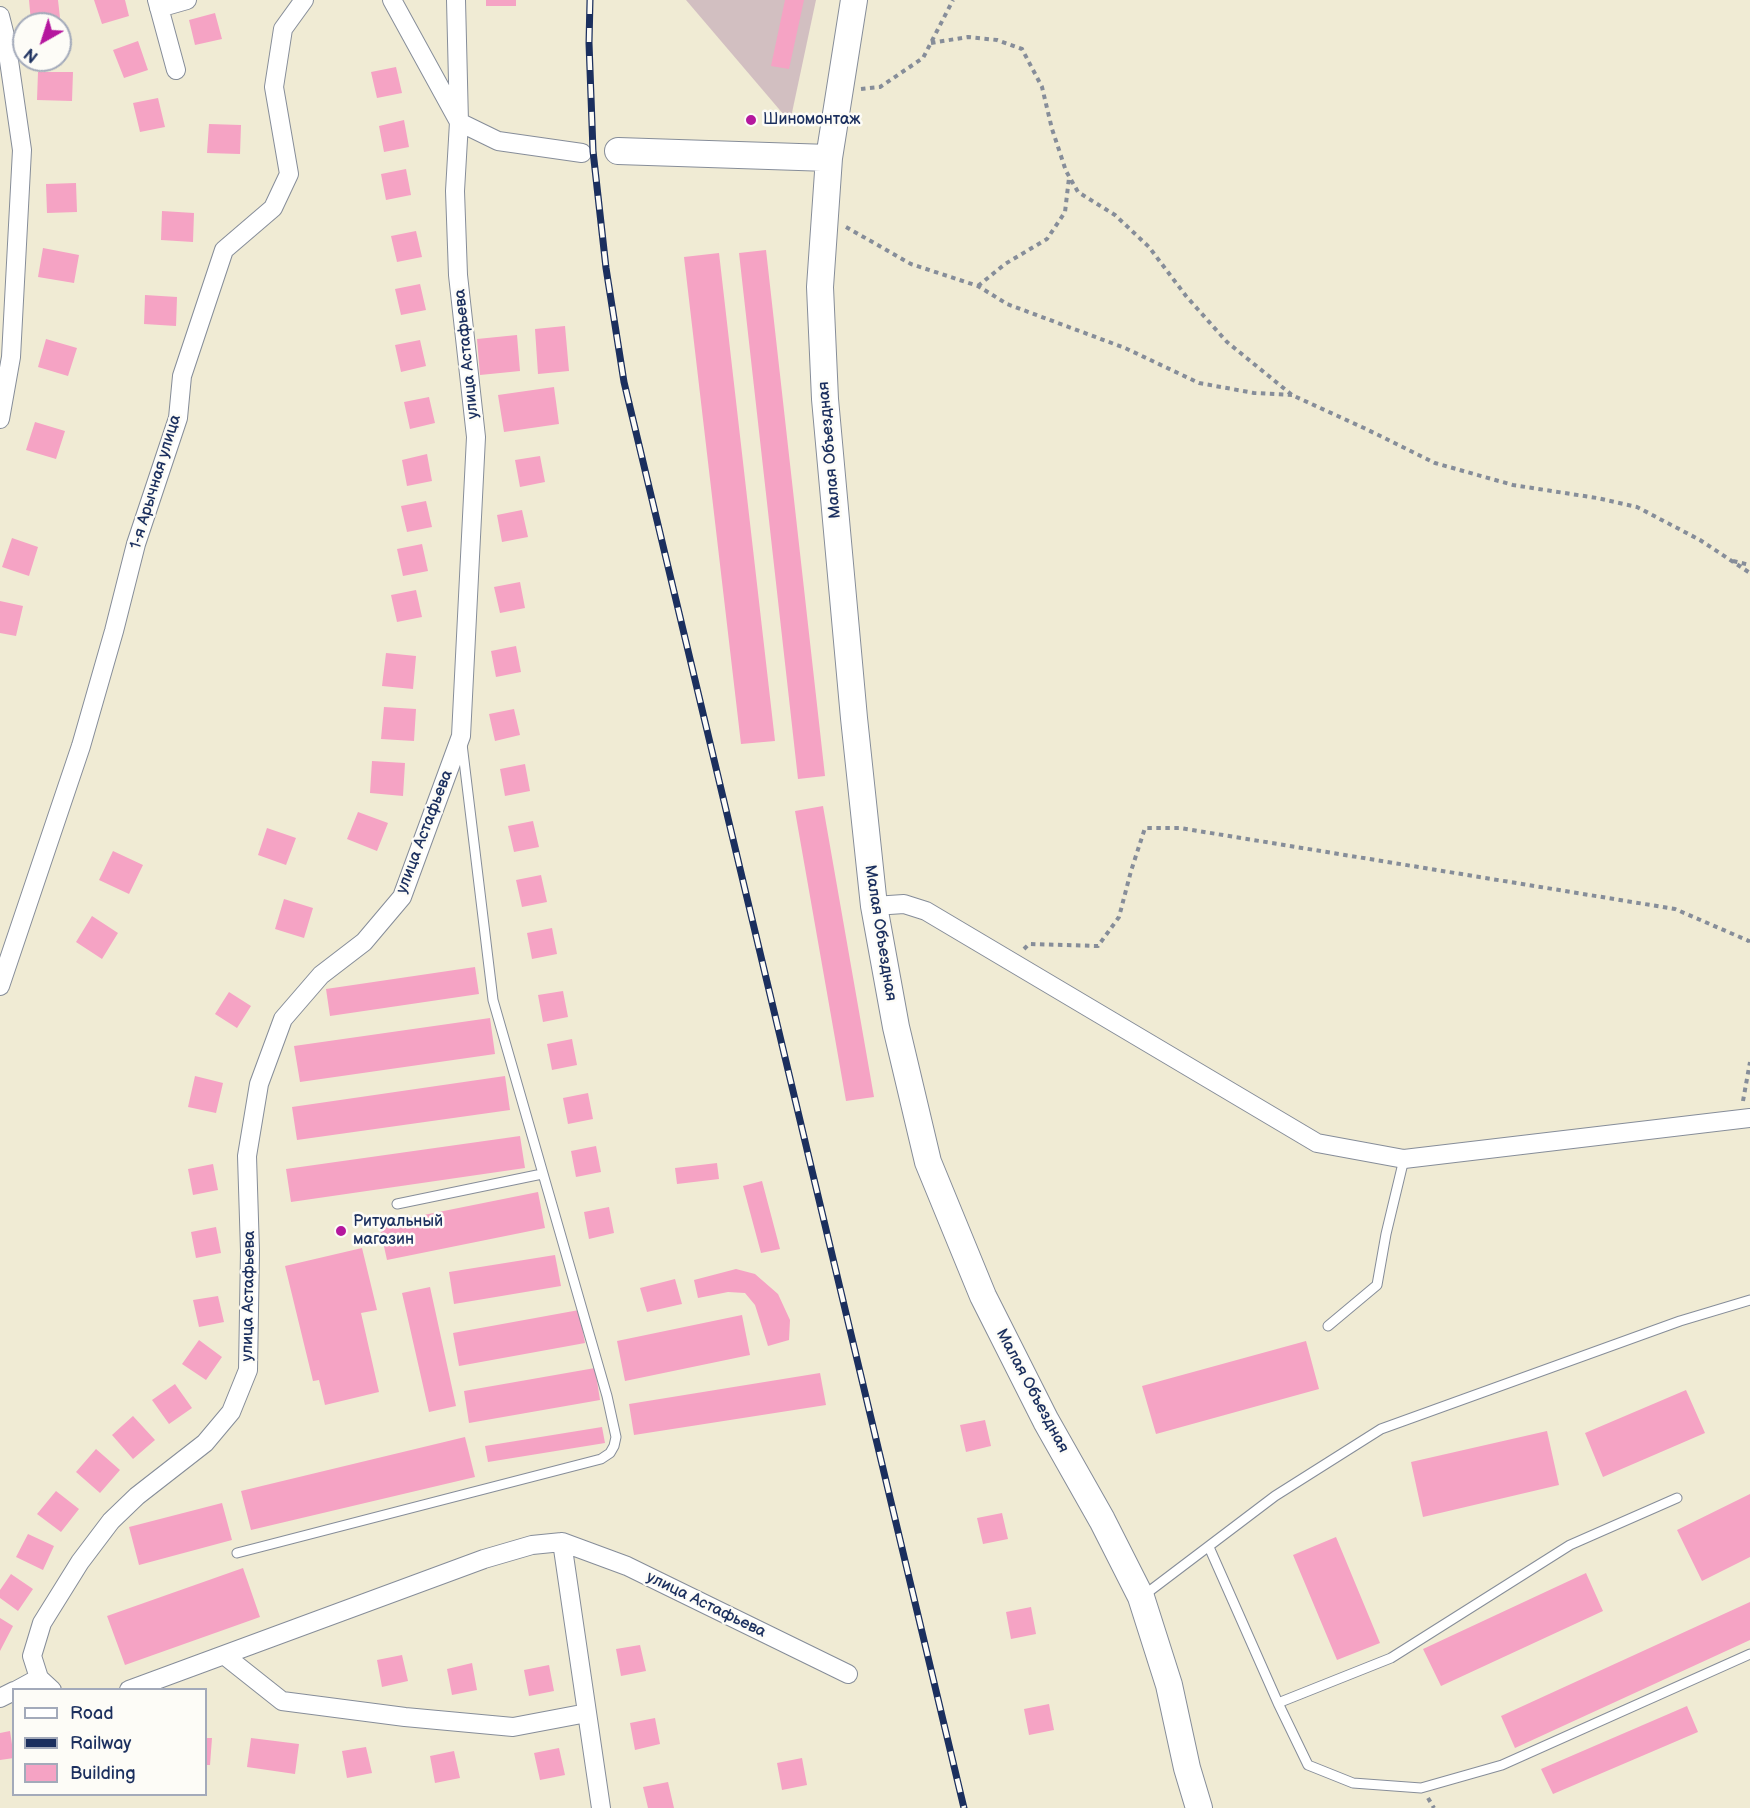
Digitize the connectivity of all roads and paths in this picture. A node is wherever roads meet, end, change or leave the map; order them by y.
1 (187, 0) edge
2 (303, 0) edge
3 (392, 0) edge
4 (456, 0) edge
5 (854, 0) edge
6 (953, 0) edge
7 (158, 4) edge
8 (0, 16) edge
9 (931, 43) junction
10 (176, 70) dead end
11 (839, 90) junction
12 (459, 122) junction
13 (618, 151) dead end
14 (582, 153) dead end
15 (829, 158) junction
16 (1069, 177) junction
17 (824, 217) junction
18 (978, 286) junction
19 (1292, 395) junction
20 (0, 419) edge
21 (1729, 559) junction
22 (1750, 565) edge
23 (1750, 573) edge
24 (461, 736) junction
25 (874, 906) junction
26 (1750, 947) edge
27 (1012, 961) junction
28 (0, 986) edge
29 (1750, 1062) edge
30 (1745, 1119) edge
31 (1404, 1159) junction
32 (542, 1174) junction
33 (397, 1204) dead end
34 (1750, 1300) edge
35 (1328, 1326) dead end
36 (1677, 1498) dead end
37 (562, 1542) junction
38 (1209, 1547) junction
39 (237, 1553) dead end
40 (1141, 1597) junction
41 (1750, 1654) edge
42 (224, 1655) junction
43 (848, 1674) dead end
44 (46, 1684) edge
45 (25, 1688) edge
46 (132, 1688) edge
47 (1278, 1703) junction
48 (587, 1713) junction
49 (601, 1808) edge
50 (1199, 1808) edge

1 - 7 street
2 - 28 street, 1-я Арычная улица
3 - 12 street
4 - 12 street, улица Астафьева
5 - 11 main road, Малая Объездная
6 - 9 path
7 - 10 street
8 - 20 street
9 - 11 path
9 - 16 path
11 - 15 main road, Малая Объездная
12 - 14 street
12 - 24 street, улица Астафьева
13 - 15 main road
15 - 17 main road, Малая Объездная
16 - 18 path
16 - 19 path
17 - 18 path
17 - 25 main road, Малая Объездная
18 - 19 path
19 - 21 path
21 - 22 path
21 - 23 path
24 - 32 lane
24 - 44 street, улица Астафьева
25 - 27 street
25 - 40 main road, Малая Объездная
26 - 27 path
27 - 31 street
29 - 30 path
30 - 31 street
31 - 35 lane
32 - 33 lane
32 - 39 lane
34 - 38 lane
36 - 47 lane
37 - 42 street, улица Астафьева
37 - 43 street, улица Астафьева
37 - 48 street
38 - 40 lane
38 - 47 lane
40 - 50 main road, Малая Объездная
41 - 47 lane
42 - 46 street, улица Астафьева
42 - 48 street
44 - 45 street, улица Астафьева
48 - 49 street

